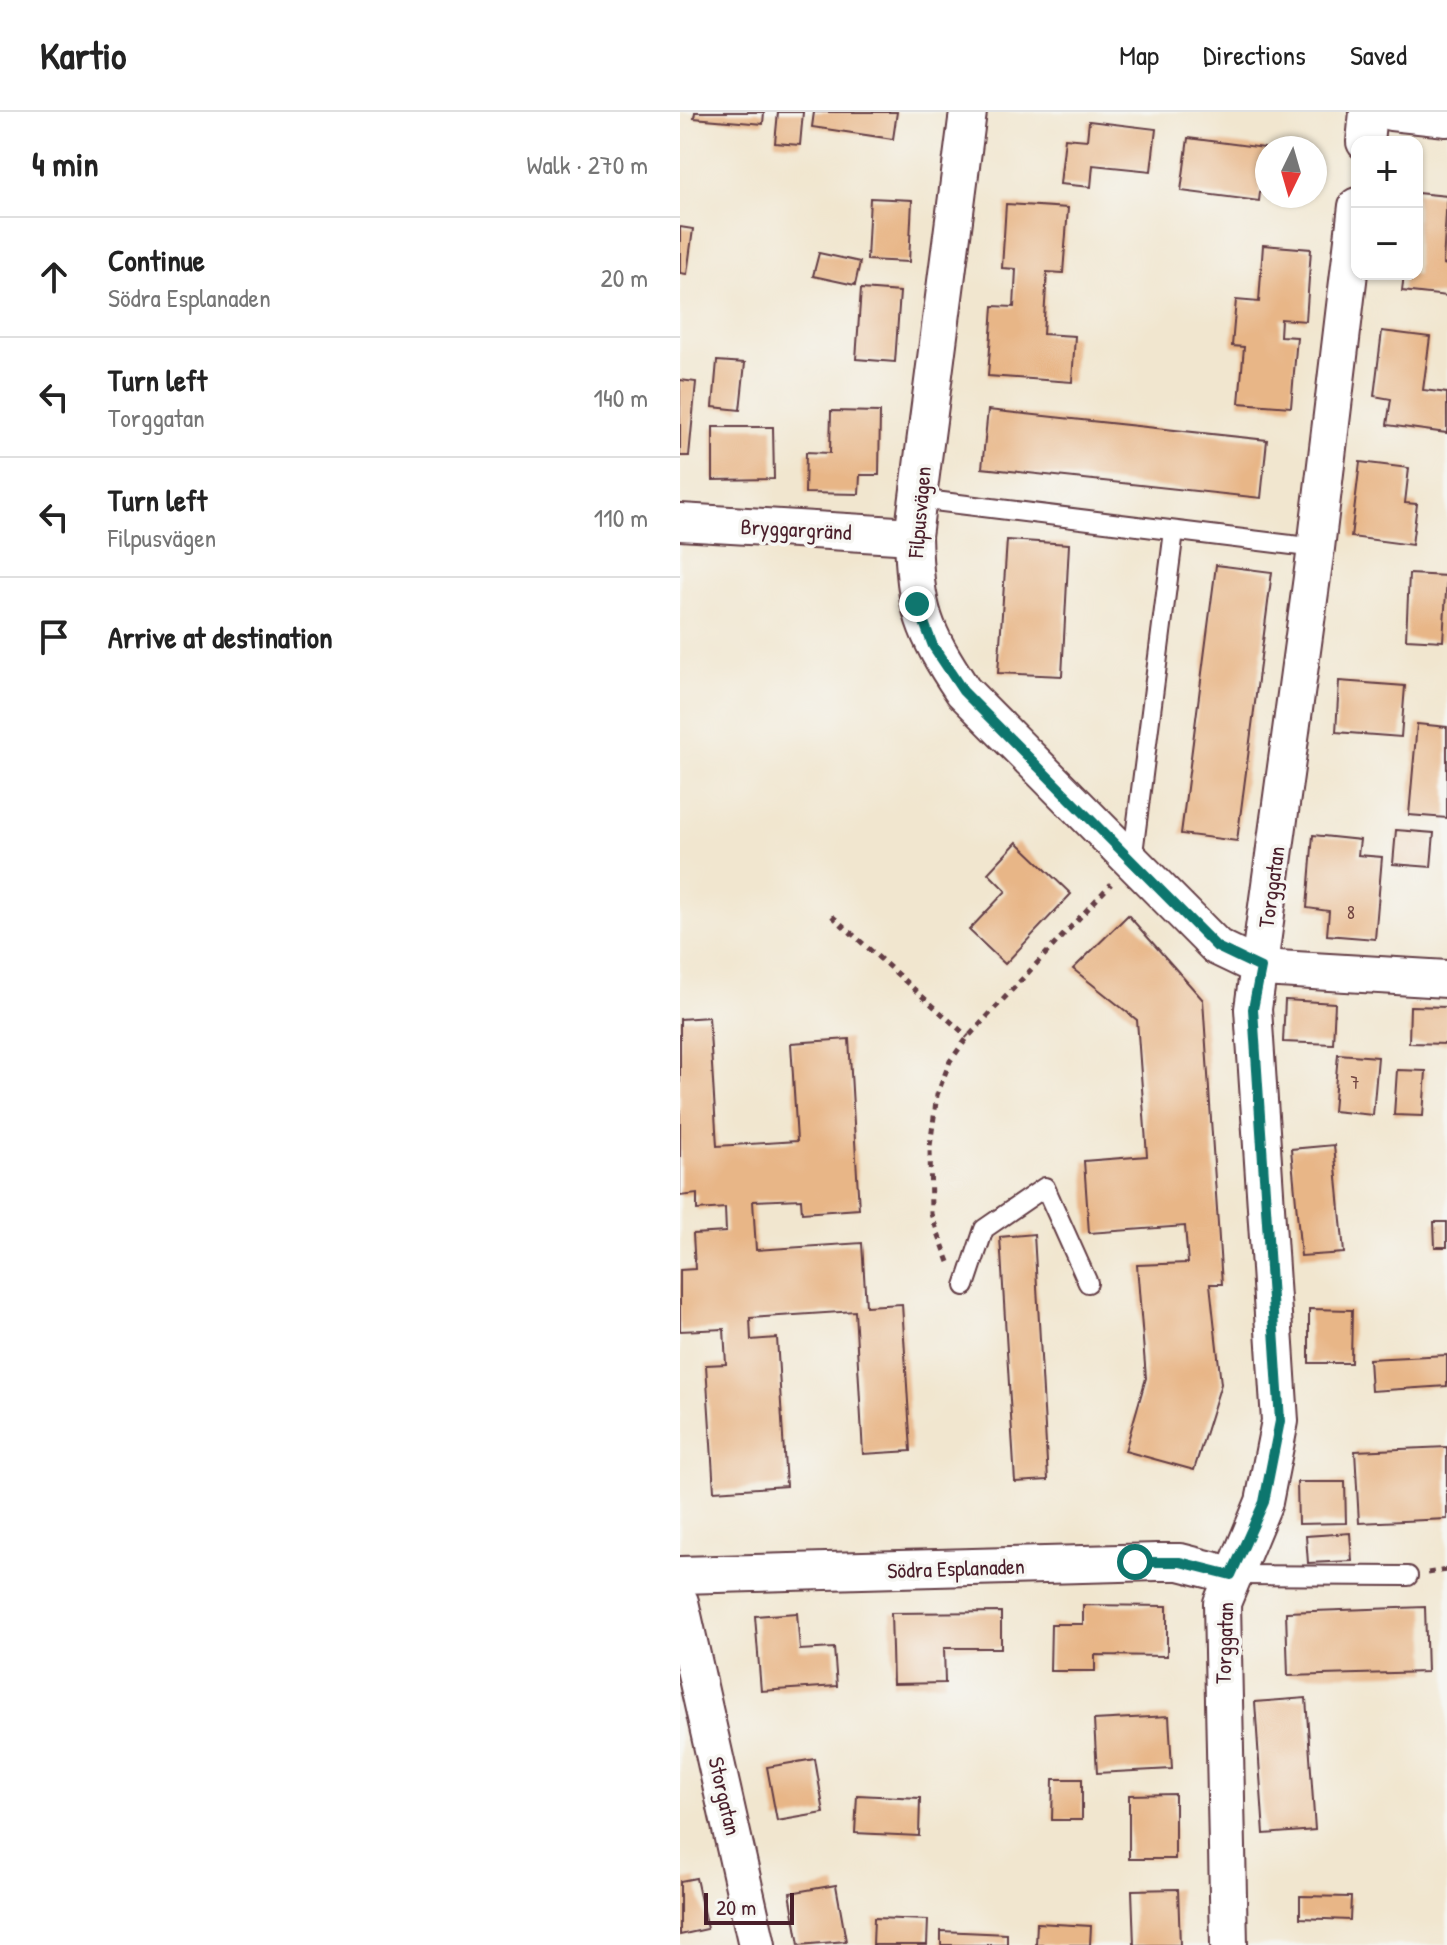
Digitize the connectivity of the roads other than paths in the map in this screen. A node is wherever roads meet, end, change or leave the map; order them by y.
1 (968, 112) edge
2 (1368, 112) edge
3 (1391, 112) edge
4 (1447, 118) edge
5 (1366, 136) edge
6 (1357, 208) edge
7 (918, 499) junction
8 (680, 522) edge
9 (1174, 531) junction
10 (913, 536) junction
11 (1316, 548) junction
12 (1132, 862) junction
13 (1261, 968) junction
14 (1447, 979) edge
15 (1088, 1283) dead end
16 (965, 1286) road end
17 (680, 1575) edge
18 (1231, 1575) junction
19 (1408, 1576) dead end
20 (680, 1602) edge
21 (757, 1945) edge
22 (1229, 1945) edge

1 - 7 street, Filpusvägen
2 - 5 street
3 - 4 street
6 - 11 street, Torggatan
7 - 9 lane
7 - 10 street, Filpusvägen
8 - 10 street, Bryggargränd
9 - 11 lane
9 - 12 lane
10 - 12 street, Filpusvägen
11 - 13 street, Torggatan
12 - 13 street, Filpusvägen
13 - 14 street, Filpusvägen
13 - 18 street, Torggatan
15 - 16 lane
17 - 18 street, Södra Esplanaden
18 - 19 lane
18 - 22 street, Torggatan
20 - 21 street, Storgatan

